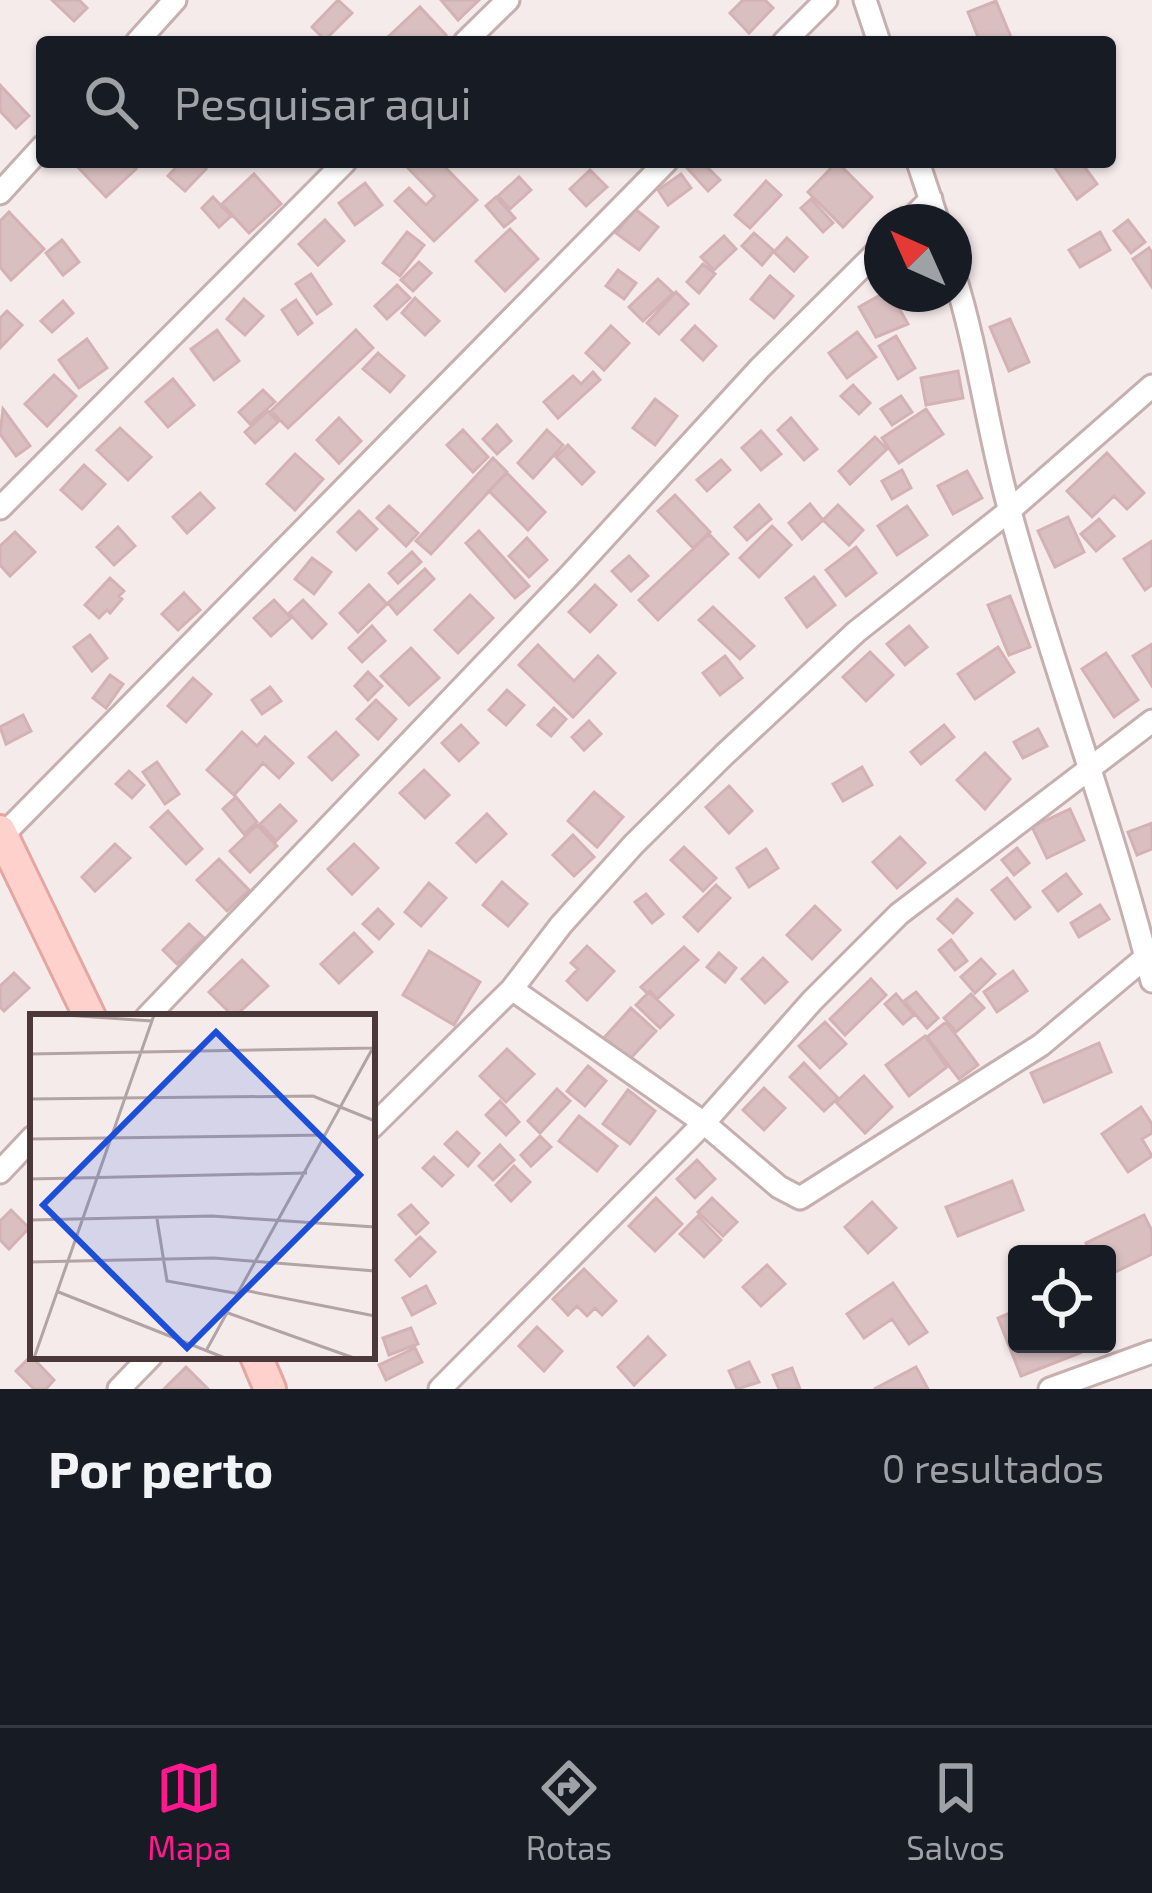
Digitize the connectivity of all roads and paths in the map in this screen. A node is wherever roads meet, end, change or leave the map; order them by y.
1 (175, 0) edge
2 (508, 0) edge
3 (826, 0) edge
4 (865, 0) edge
5 (142, 36) edge
6 (471, 36) edge
7 (790, 36) edge
8 (877, 36) edge
9 (36, 154) edge
10 (340, 168) edge
11 (660, 168) edge
12 (921, 168) edge
13 (0, 193) edge
14 (931, 199) junction
15 (926, 204) edge
16 (933, 204) edge
17 (864, 265) edge
18 (966, 312) edge
19 (1152, 386) edge
20 (0, 508) edge
21 (1010, 512) junction
22 (1152, 721) edge
23 (1090, 771) junction
24 (1, 835) edge
25 (1145, 929) edge
26 (1146, 957) junction
27 (1152, 981) edge
28 (512, 989) junction
29 (88, 1014) edge
30 (150, 1014) edge
31 (375, 1124) edge
32 (704, 1124) junction
33 (30, 1140) edge
34 (0, 1172) edge
35 (1152, 1352) edge
36 (149, 1359) edge
37 (257, 1359) edge
38 (119, 1389) edge
39 (270, 1389) edge
40 (440, 1389) edge
41 (1050, 1389) edge

1 - 5 street
2 - 6 street
3 - 7 street
4 - 8 street
9 - 13 street
10 - 20 street
11 - 24 street
12 - 14 street
14 - 15 street
14 - 16 street
17 - 30 street
18 - 21 street
19 - 21 street
21 - 23 street
21 - 28 street
22 - 23 street
23 - 25 street
23 - 32 street
24 - 29 street
25 - 26 street
26 - 27 street
26 - 32 street
28 - 31 street
28 - 32 street
32 - 40 street
33 - 34 street
35 - 41 street
36 - 38 street
37 - 39 street

